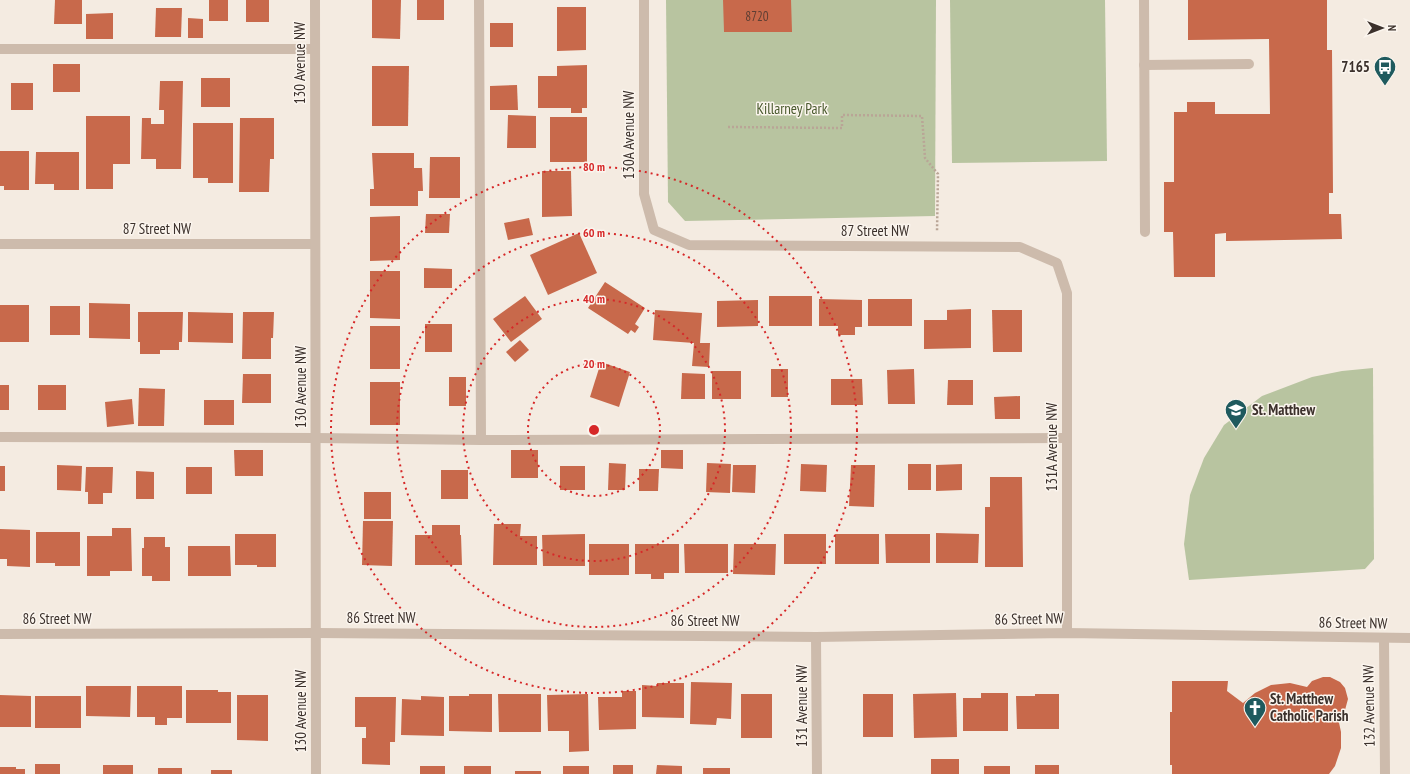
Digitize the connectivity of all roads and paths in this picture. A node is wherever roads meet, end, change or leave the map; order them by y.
1 (315, 0) edge
2 (479, 0) edge
3 (644, 0) edge
4 (1144, 0) edge
5 (0, 49) edge
6 (315, 49) junction
7 (1249, 64) dead end
8 (1144, 65) junction
9 (728, 127) dead end
10 (1145, 232) dead end
11 (0, 244) edge
12 (315, 244) junction
13 (689, 245) joint
14 (937, 246) junction
15 (1057, 263) joint
16 (0, 437) edge
17 (316, 438) junction
18 (1068, 438) junction
19 (481, 440) junction
20 (317, 633) junction
21 (0, 634) edge
22 (1068, 634) junction
23 (816, 637) junction
24 (1384, 638) junction
25 (1410, 638) edge
26 (316, 774) edge
27 (817, 774) edge
28 (1385, 774) edge

1 - 6 street, 130 Avenue NW
2 - 19 street
3 - 13 street, 130A Avenue NW
4 - 8 street
5 - 6 street
6 - 12 street, 130 Avenue NW
7 - 8 street
8 - 10 street
9 - 14 path
11 - 12 street, 87 Street NW
12 - 17 street, 130 Avenue NW
13 - 14 street, 87 Street NW
14 - 15 street, 87 Street NW
15 - 18 street, 131A Avenue NW
16 - 17 street
17 - 19 street
17 - 20 street, 130 Avenue NW
18 - 19 street
18 - 22 street, 131A Avenue NW
20 - 21 street, 86 Street NW
20 - 23 street, 86 Street NW
20 - 26 street, 130 Avenue NW
22 - 23 street, 86 Street NW
22 - 24 street, 86 Street NW
23 - 27 street, 131 Avenue NW
24 - 25 street, 86 Street NW
24 - 28 street, 132 Avenue NW

